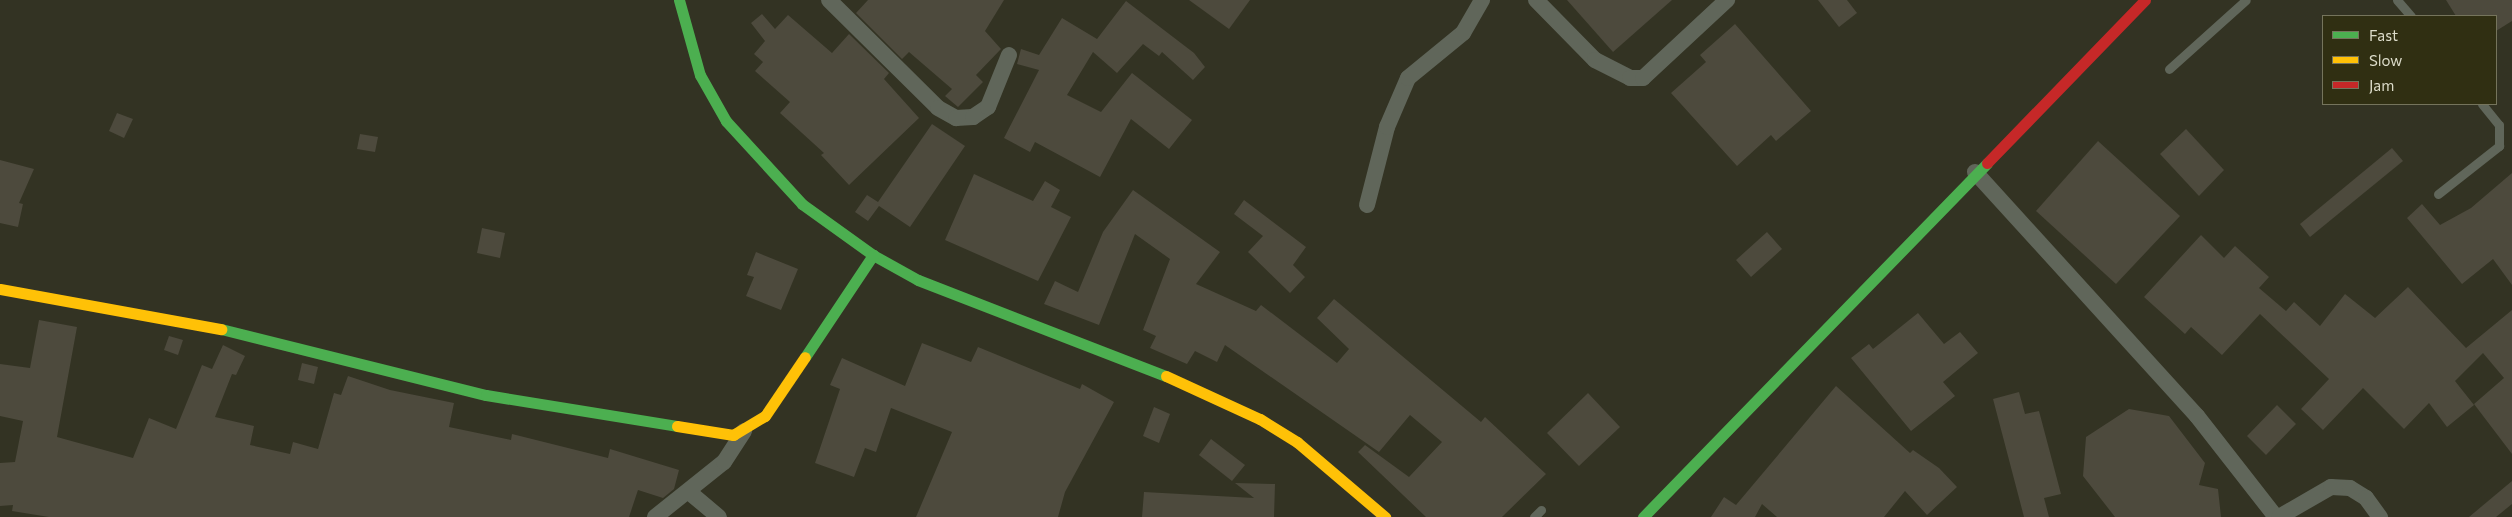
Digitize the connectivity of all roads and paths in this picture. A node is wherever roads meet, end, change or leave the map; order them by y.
1 (679, 0) edge
2 (829, 0) edge
3 (1482, 0) edge
4 (1536, 0) edge
5 (1727, 0) edge
6 (2145, 0) edge
7 (2246, 0) edge
8 (2397, 0) edge
9 (2410, 15) edge
10 (1009, 55) dead end
11 (2169, 69) dead end
12 (2483, 105) edge
13 (1975, 172) junction
14 (2438, 194) dead end
15 (1367, 205) dead end
16 (873, 255) junction
17 (0, 289) edge
18 (744, 431) junction
19 (689, 492) junction
20 (655, 517) edge
21 (719, 517) edge
22 (1385, 517) edge
23 (1643, 517) edge
24 (2277, 517) edge
25 (2380, 517) edge

1 - 16 street
2 - 10 street
3 - 15 street
4 - 5 street
6 - 13 street
7 - 11 lane
8 - 9 lane
12 - 14 lane
13 - 23 street
13 - 24 street
16 - 18 street
16 - 22 street
17 - 18 street
18 - 19 street
19 - 20 street
19 - 21 street
24 - 25 street

